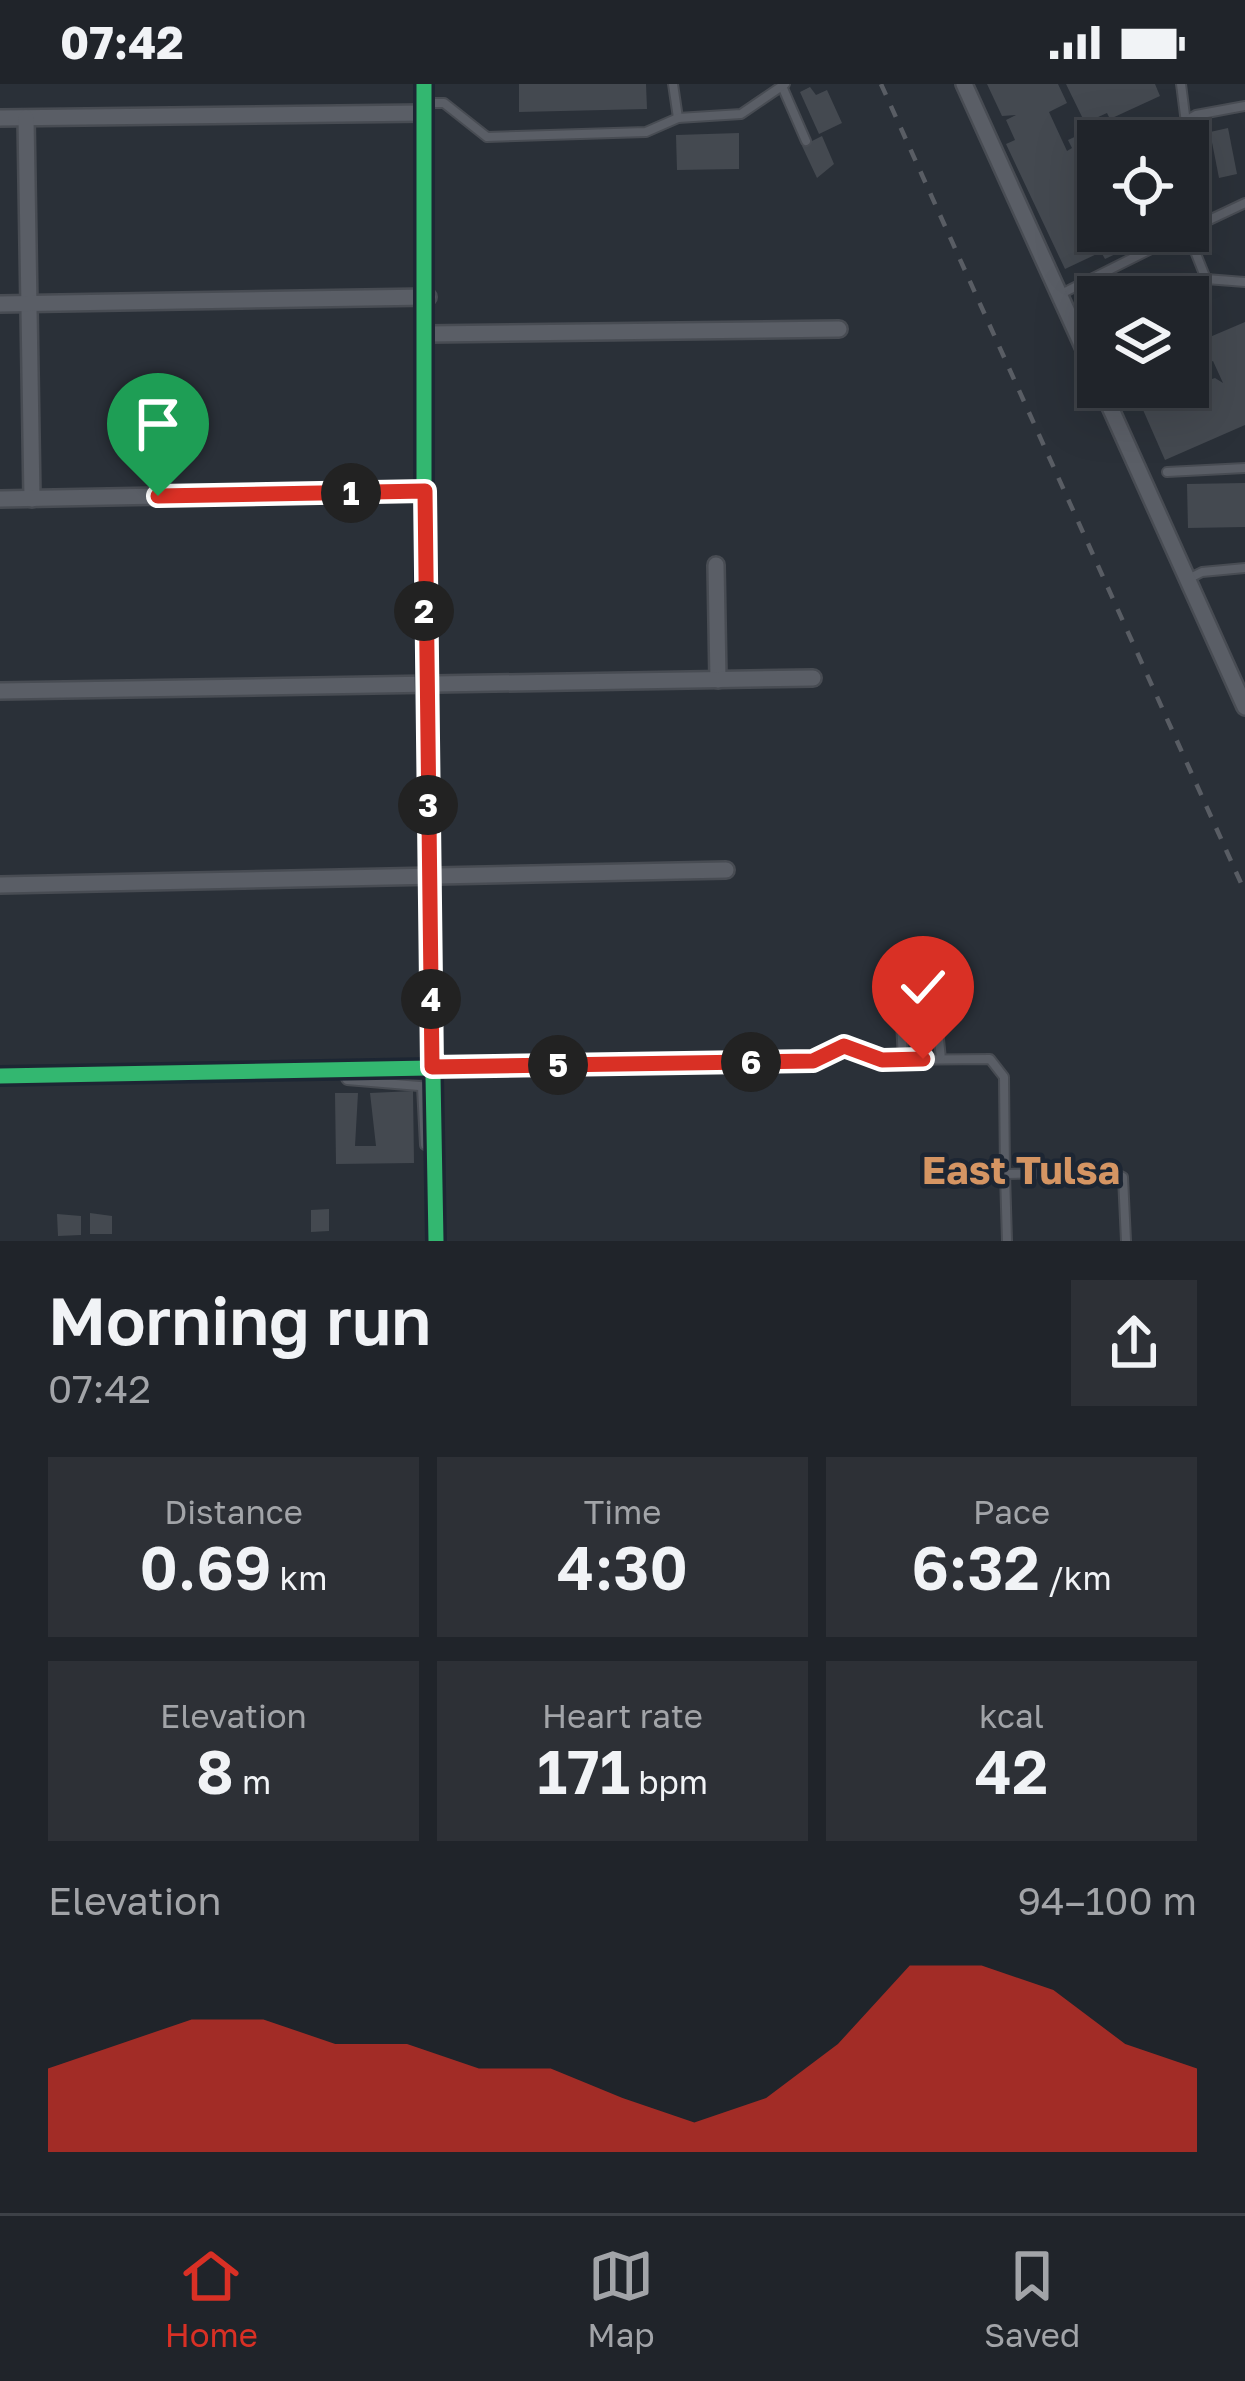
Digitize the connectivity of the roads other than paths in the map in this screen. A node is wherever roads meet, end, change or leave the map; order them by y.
1 (424, 84) edge
2 (673, 84) edge
3 (964, 84) edge
4 (1180, 84) edge
5 (784, 85) edge
6 (1245, 106) edge
7 (424, 108) junction
8 (0, 118) edge
9 (26, 118) junction
10 (678, 118) junction
11 (1186, 120) edge
12 (1189, 120) edge
13 (806, 141) dead end
14 (1245, 203) edge
15 (1209, 220) edge
16 (1145, 252) edge
17 (1195, 252) edge
18 (1245, 282) edge
19 (1060, 295) junction
20 (428, 297) junction
21 (0, 304) edge
22 (28, 304) junction
23 (839, 329) dead end
24 (1077, 333) edge
25 (428, 334) junction
26 (1111, 408) edge
27 (1245, 468) edge
28 (1167, 472) dead end
29 (425, 491) junction
30 (0, 499) edge
31 (32, 499) junction
32 (716, 565) dead end
33 (1245, 568) edge
34 (1187, 579) junction
35 (813, 678) dead end
36 (718, 680) junction
37 (426, 684) junction
38 (0, 691) edge
39 (1243, 697) edge
40 (726, 870) dead end
41 (428, 877) junction
42 (0, 885) edge
43 (844, 1046) joint
44 (903, 1058) junction
45 (941, 1059) junction
46 (432, 1067) junction
47 (341, 1070) junction
48 (0, 1076) edge
49 (427, 1087) junction
50 (1005, 1174) junction
51 (436, 1241) edge
52 (1007, 1241) edge
53 (1126, 1241) edge

1 - 7 street
2 - 10 lane
3 - 19 street
4 - 11 lane
5 - 10 lane
5 - 13 lane
6 - 12 lane
7 - 9 street
7 - 10 lane
7 - 20 street
8 - 9 street
9 - 22 street
14 - 15 lane
16 - 19 lane
17 - 18 lane
19 - 24 street
20 - 22 street
20 - 25 street
21 - 22 street
22 - 31 street
23 - 25 street
25 - 29 street
26 - 34 street
27 - 28 lane
29 - 31 street
29 - 37 street
30 - 31 street
32 - 36 street
33 - 34 lane
34 - 39 street
35 - 36 street
36 - 37 street
37 - 38 street
37 - 41 street
40 - 41 street
41 - 42 street
41 - 46 street
43 - 44 lane
43 - 46 street
44 - 45 lane
44 - 45 lane
45 - 50 lane
46 - 47 street
46 - 49 street
47 - 48 street
47 - 49 lane
49 - 51 street
50 - 52 lane
50 - 53 lane

